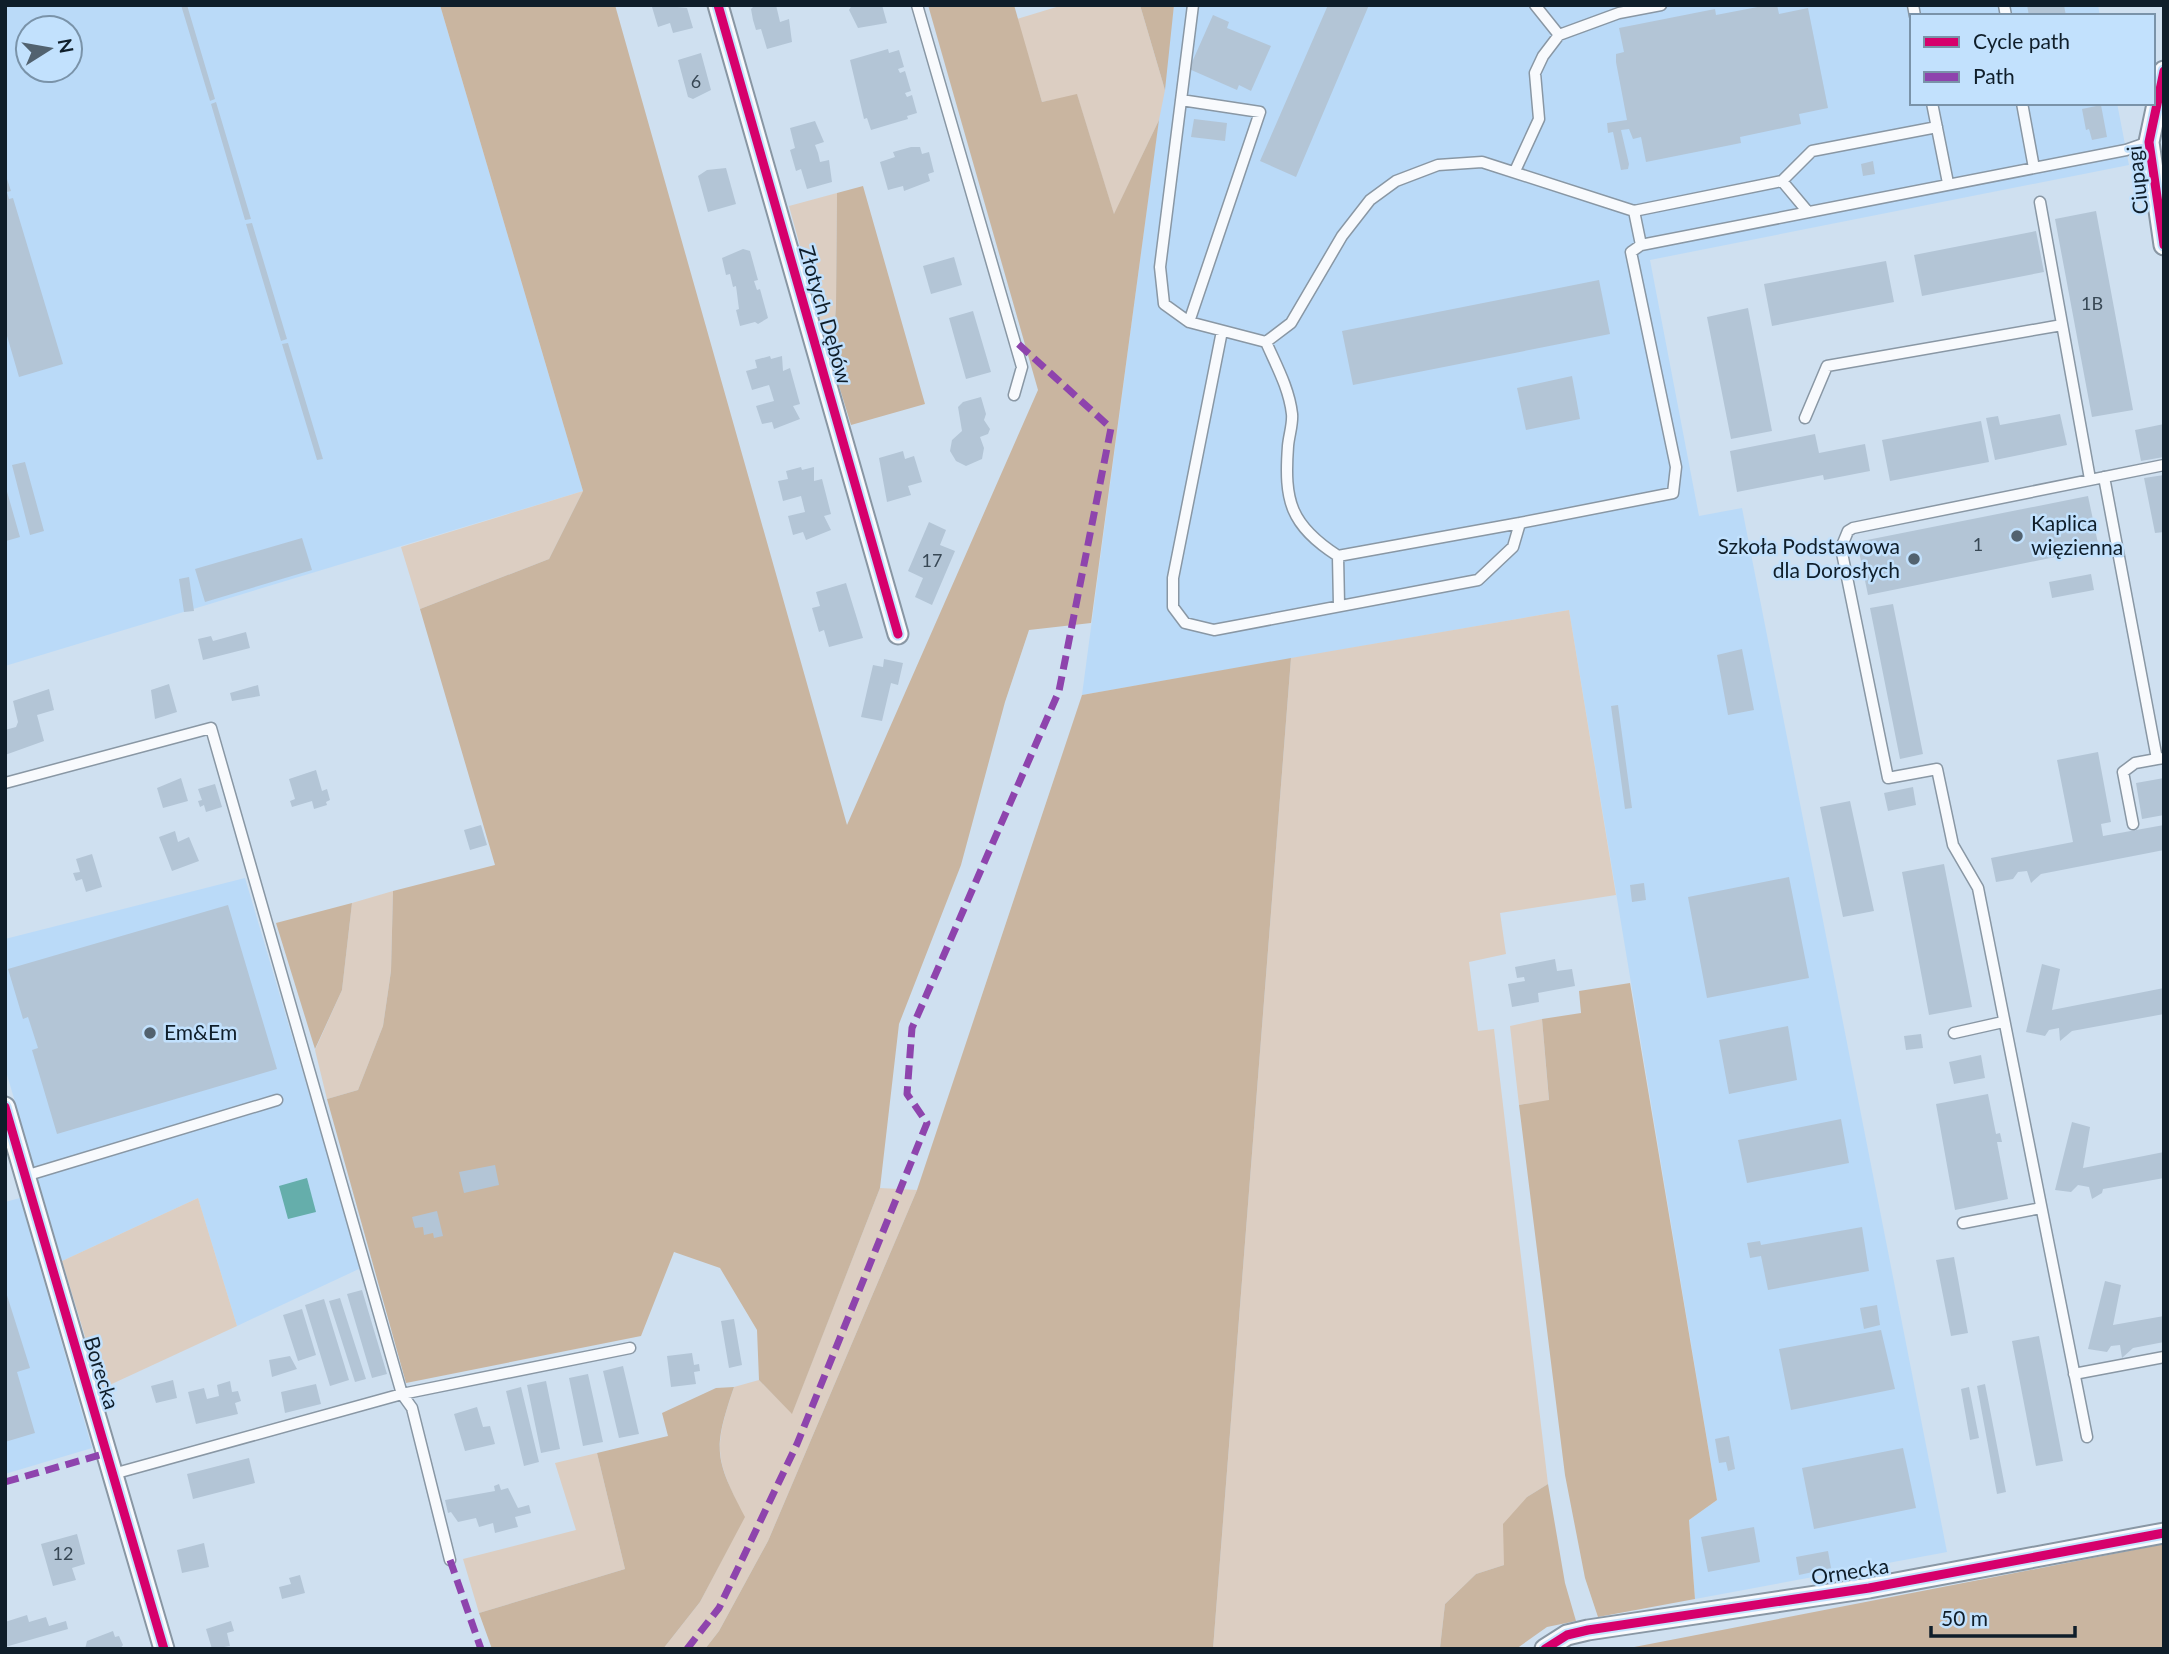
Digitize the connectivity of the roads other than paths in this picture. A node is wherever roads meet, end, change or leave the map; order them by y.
1 (718, 5) edge
2 (918, 5) edge
3 (1193, 5) edge
4 (1535, 5) edge
5 (1661, 5) edge
6 (1559, 35) junction
7 (2164, 71) edge
8 (1181, 100) junction
9 (1932, 105) edge
10 (2022, 105) edge
11 (1937, 127) junction
12 (2149, 142) junction
13 (2035, 168) junction
14 (1515, 171) junction
15 (1782, 181) junction
16 (1948, 183) junction
17 (2040, 202) dead end
18 (1634, 211) junction
19 (1808, 212) junction
20 (1642, 245) junction
21 (2164, 245) edge
22 (1189, 322) junction
23 (2062, 325) junction
24 (1222, 331) junction
25 (1266, 342) junction
26 (1014, 395) dead end
27 (1805, 418) dead end
28 (2164, 465) edge
29 (2104, 477) junction
30 (2090, 479) junction
31 (1520, 523) junction
32 (1338, 556) junction
33 (1339, 605) junction
34 (898, 634) dead end
35 (2160, 759) edge
36 (5, 783) edge
37 (2133, 824) dead end
38 (2003, 1022) junction
39 (1954, 1033) dead end
40 (277, 1100) dead end
41 (5, 1107) edge
42 (25, 1176) junction
43 (2041, 1208) junction
44 (1963, 1223) dead end
45 (630, 1348) dead end
46 (2164, 1357) edge
47 (2074, 1374) junction
48 (402, 1394) junction
49 (2087, 1437) dead end
50 (113, 1474) junction
51 (2164, 1533) edge
52 (450, 1560) dead end
53 (164, 1649) edge
54 (1545, 1649) edge

1 - 34 street, Złotych Dębów
2 - 26 lane
3 - 8 lane
4 - 6 lane
5 - 6 lane
6 - 14 lane
7 - 12 street, Ciupagi
8 - 22 lane
8 - 22 lane
9 - 11 lane
10 - 13 lane
11 - 15 lane
11 - 16 lane
12 - 13 lane
12 - 21 street, Ciupagi
13 - 16 lane
14 - 18 lane
14 - 25 lane
15 - 18 lane
15 - 19 lane
16 - 19 lane
17 - 23 lane
18 - 20 lane
19 - 20 lane
20 - 31 lane
22 - 24 lane
23 - 27 lane
23 - 30 lane
24 - 25 lane
24 - 33 lane
25 - 32 lane
28 - 29 lane
29 - 30 lane
29 - 35 lane
30 - 38 lane
31 - 32 lane
31 - 33 lane
32 - 33 lane
35 - 37 lane
36 - 48 lane
38 - 39 lane
38 - 43 lane
40 - 42 lane
41 - 42 street, Borecka
42 - 50 street, Borecka
43 - 44 lane
43 - 47 lane
45 - 48 lane
46 - 47 lane
47 - 49 lane
48 - 50 lane
48 - 52 lane
50 - 53 street, Borecka
51 - 54 street, Ornecka

